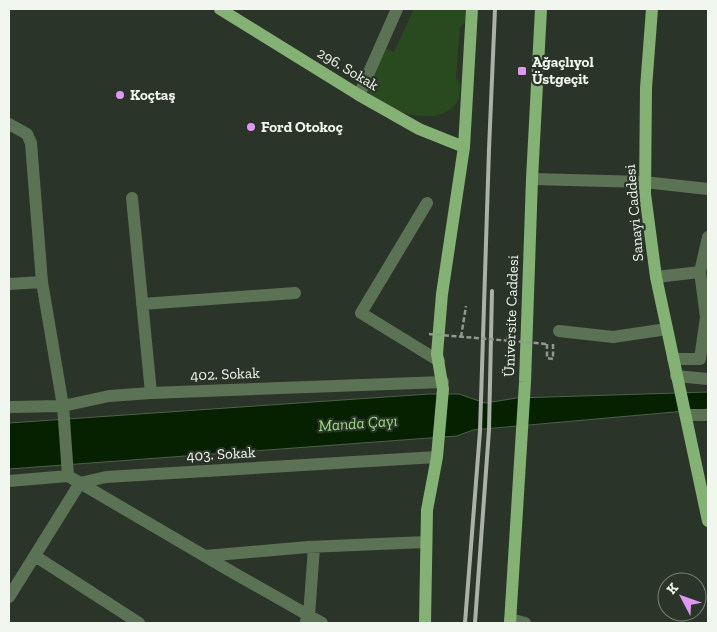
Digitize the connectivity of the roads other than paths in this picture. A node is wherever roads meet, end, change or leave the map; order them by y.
1 (220, 9) edge
2 (396, 9) edge
3 (472, 9) edge
4 (541, 9) edge
5 (652, 9) edge
6 (359, 95) junction
7 (9, 124) edge
8 (464, 147) junction
9 (532, 179) junction
10 (644, 182) junction
11 (708, 189) edge
12 (132, 198) dead end
13 (427, 203) dead end
14 (708, 236) edge
15 (700, 272) junction
16 (656, 276) junction
17 (42, 282) junction
18 (9, 284) edge
19 (295, 293) dead end
20 (142, 304) junction
21 (667, 329) junction
22 (556, 337) road end
23 (673, 359) junction
24 (439, 361) junction
25 (677, 378) junction
26 (708, 379) edge
27 (443, 386) junction
28 (151, 393) junction
29 (63, 406) junction
30 (9, 407) edge
31 (686, 413) junction
32 (708, 415) edge
33 (437, 458) junction
34 (68, 476) junction
35 (9, 481) edge
36 (80, 483) junction
37 (708, 521) edge
38 (426, 542) junction
39 (314, 547) junction
40 (35, 556) junction
41 (205, 556) junction
42 (9, 598) edge
43 (307, 620) edge
44 (510, 621) edge
45 (139, 623) edge
46 (322, 623) edge
47 (425, 623) edge
48 (524, 623) edge

1 - 6 main road, 296. Sokak
2 - 6 street
3 - 8 main road
4 - 9 main road, Üniversite Caddesi
5 - 10 main road, Sanayi Caddesi
6 - 8 main road, 296. Sokak
7 - 17 street
8 - 24 main road
9 - 10 street
9 - 44 main road, Üniversite Caddesi
10 - 11 street
10 - 16 main road, Sanayi Caddesi
12 - 20 street
13 - 24 street
14 - 15 street
15 - 16 street
15 - 23 street
16 - 21 main road, Sanayi Caddesi
17 - 18 street
17 - 29 street
19 - 20 street
20 - 28 street
21 - 22 street
21 - 23 main road, Sanayi Caddesi
23 - 25 main road, Sanayi Caddesi
24 - 27 main road
25 - 26 street
25 - 31 main road, Sanayi Caddesi
27 - 28 street, 402. Sokak
27 - 33 main road
28 - 29 street, 402. Sokak
29 - 30 street, 402. Sokak
29 - 34 street
31 - 32 street
31 - 37 main road, Sanayi Caddesi
33 - 36 street, 403. Sokak
33 - 38 main road
34 - 35 street
34 - 36 street
36 - 40 street
36 - 41 street
38 - 39 street
38 - 47 main road
39 - 41 street
39 - 43 street
40 - 42 street
40 - 45 street
41 - 43 street
43 - 46 street
44 - 48 street

